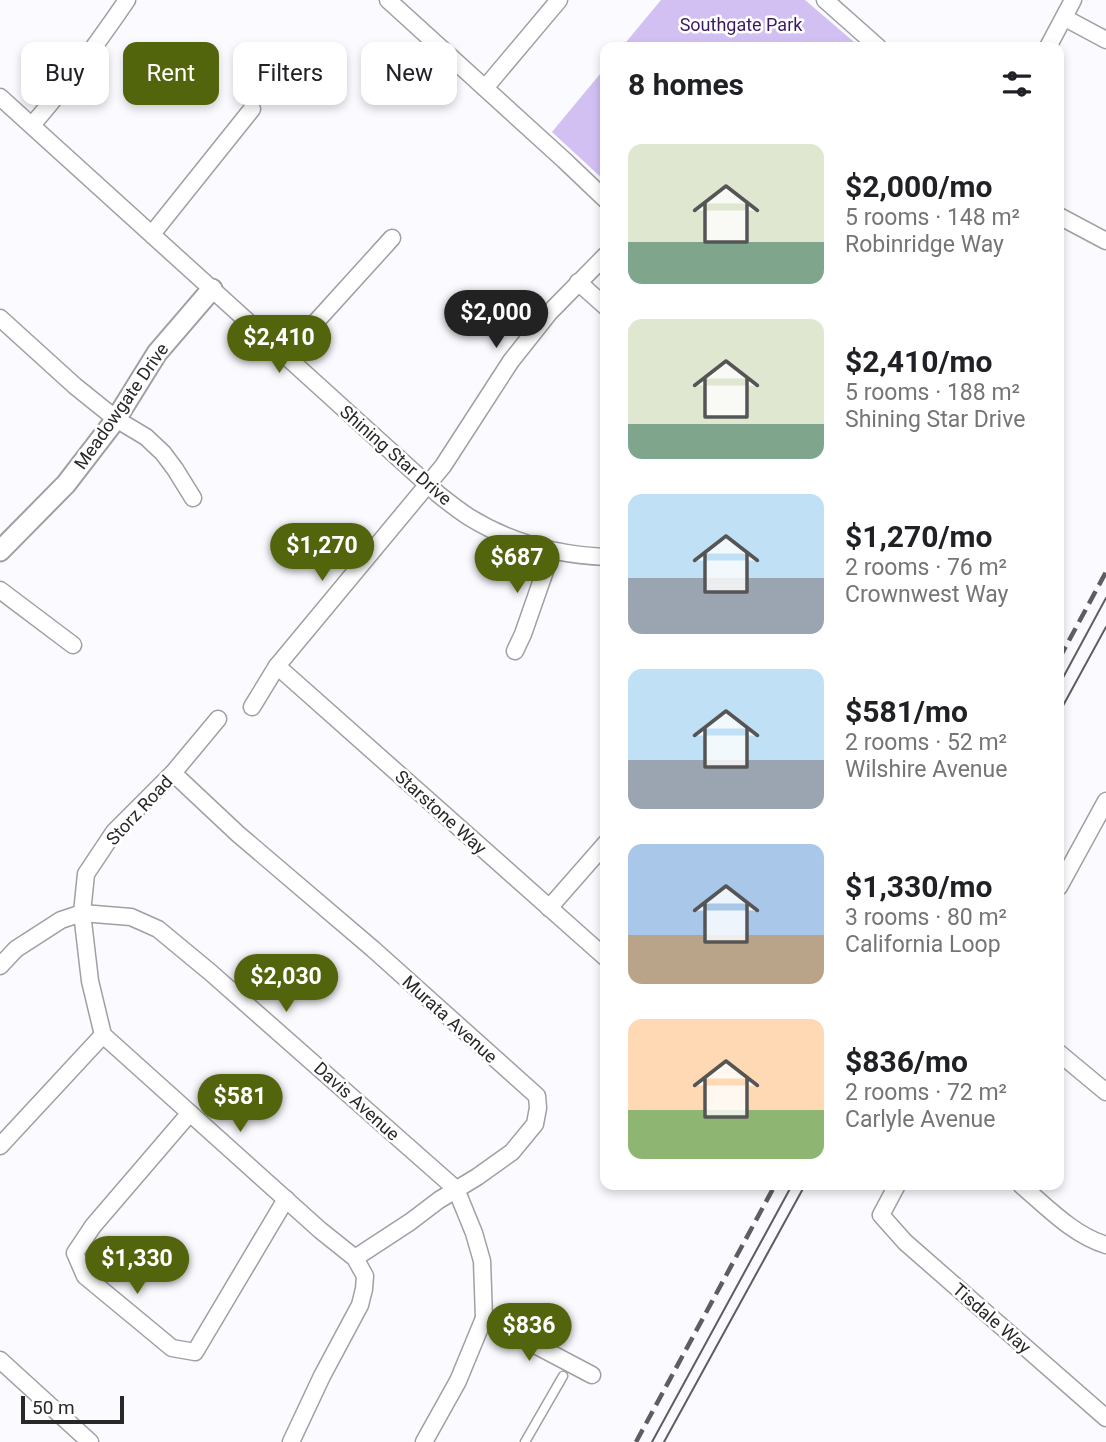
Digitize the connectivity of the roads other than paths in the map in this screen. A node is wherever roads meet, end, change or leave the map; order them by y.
1 (127, 0) edge
2 (388, 0) edge
3 (559, 0) edge
4 (825, 0) edge
5 (1073, 0) edge
6 (1065, 18) junction
7 (1106, 40) edge
8 (872, 42) edge
9 (1051, 42) edge
10 (485, 88) junction
11 (0, 97) edge
12 (253, 109) dead end
13 (32, 125) junction
14 (600, 194) edge
15 (1064, 218) edge
16 (152, 234) junction
17 (393, 238) dead end
18 (1106, 241) edge
19 (600, 261) edge
20 (578, 282) junction
21 (212, 289) junction
22 (600, 302) edge
23 (0, 318) edge
24 (285, 356) junction
25 (116, 419) junction
26 (428, 485) junction
27 (193, 498) dead end
28 (0, 551) edge
29 (552, 551) junction
30 (600, 557) edge
31 (0, 590) edge
32 (73, 645) dead end
33 (515, 651) dead end
34 (277, 666) junction
35 (252, 707) dead end
36 (218, 719) dead end
37 (173, 773) junction
38 (1106, 801) edge
39 (600, 850) edge
40 (1064, 878) edge
41 (549, 908) junction
42 (82, 913) junction
43 (600, 953) edge
44 (0, 966) edge
45 (103, 1035) junction
46 (1064, 1057) edge
47 (1103, 1084) edge
48 (189, 1114) junction
49 (0, 1146) edge
50 (456, 1189) junction
51 (894, 1190) edge
52 (1027, 1190) edge
53 (286, 1199) junction
54 (1106, 1245) edge
55 (355, 1258) junction
56 (484, 1318) junction
57 (0, 1360) edge
58 (592, 1375) dead end
59 (563, 1376) dead end
60 (1106, 1418) edge
61 (90, 1442) edge
62 (291, 1442) edge
63 (424, 1442) edge
64 (526, 1442) edge

1 - 13 street
2 - 10 street
3 - 10 street
4 - 8 street
5 - 6 street
6 - 7 street
6 - 9 street
10 - 14 street
11 - 13 street, Shining Star Drive
12 - 16 street
13 - 16 street, Shining Star Drive
15 - 18 street
16 - 21 street, Shining Star Drive
17 - 24 street
19 - 20 street
20 - 22 street
20 - 26 street
21 - 24 street, Shining Star Drive
21 - 25 street, Meadowgate Drive
23 - 25 street
24 - 26 street, Shining Star Drive
25 - 27 street
25 - 28 street, Meadowgate Drive
26 - 29 street, Shining Star Drive
26 - 34 street
29 - 30 street, Shining Star Drive
29 - 33 street
31 - 32 street
34 - 35 street
34 - 41 street, Starstone Way
36 - 37 street, Storz Road
37 - 42 street, Storz Road
37 - 50 street, Murata Avenue
38 - 40 street
39 - 41 street
41 - 43 street, Starstone Way
42 - 44 street
42 - 45 street, Storz Road
42 - 50 street, Davis Avenue
45 - 48 street
45 - 49 street
46 - 47 street
48 - 53 street
48 - 53 street
50 - 55 street, Murata Avenue
50 - 56 street
51 - 60 street, Tisdale Way
52 - 54 street
53 - 55 street
55 - 62 street
56 - 58 street
56 - 63 street
57 - 61 street
59 - 64 lane

